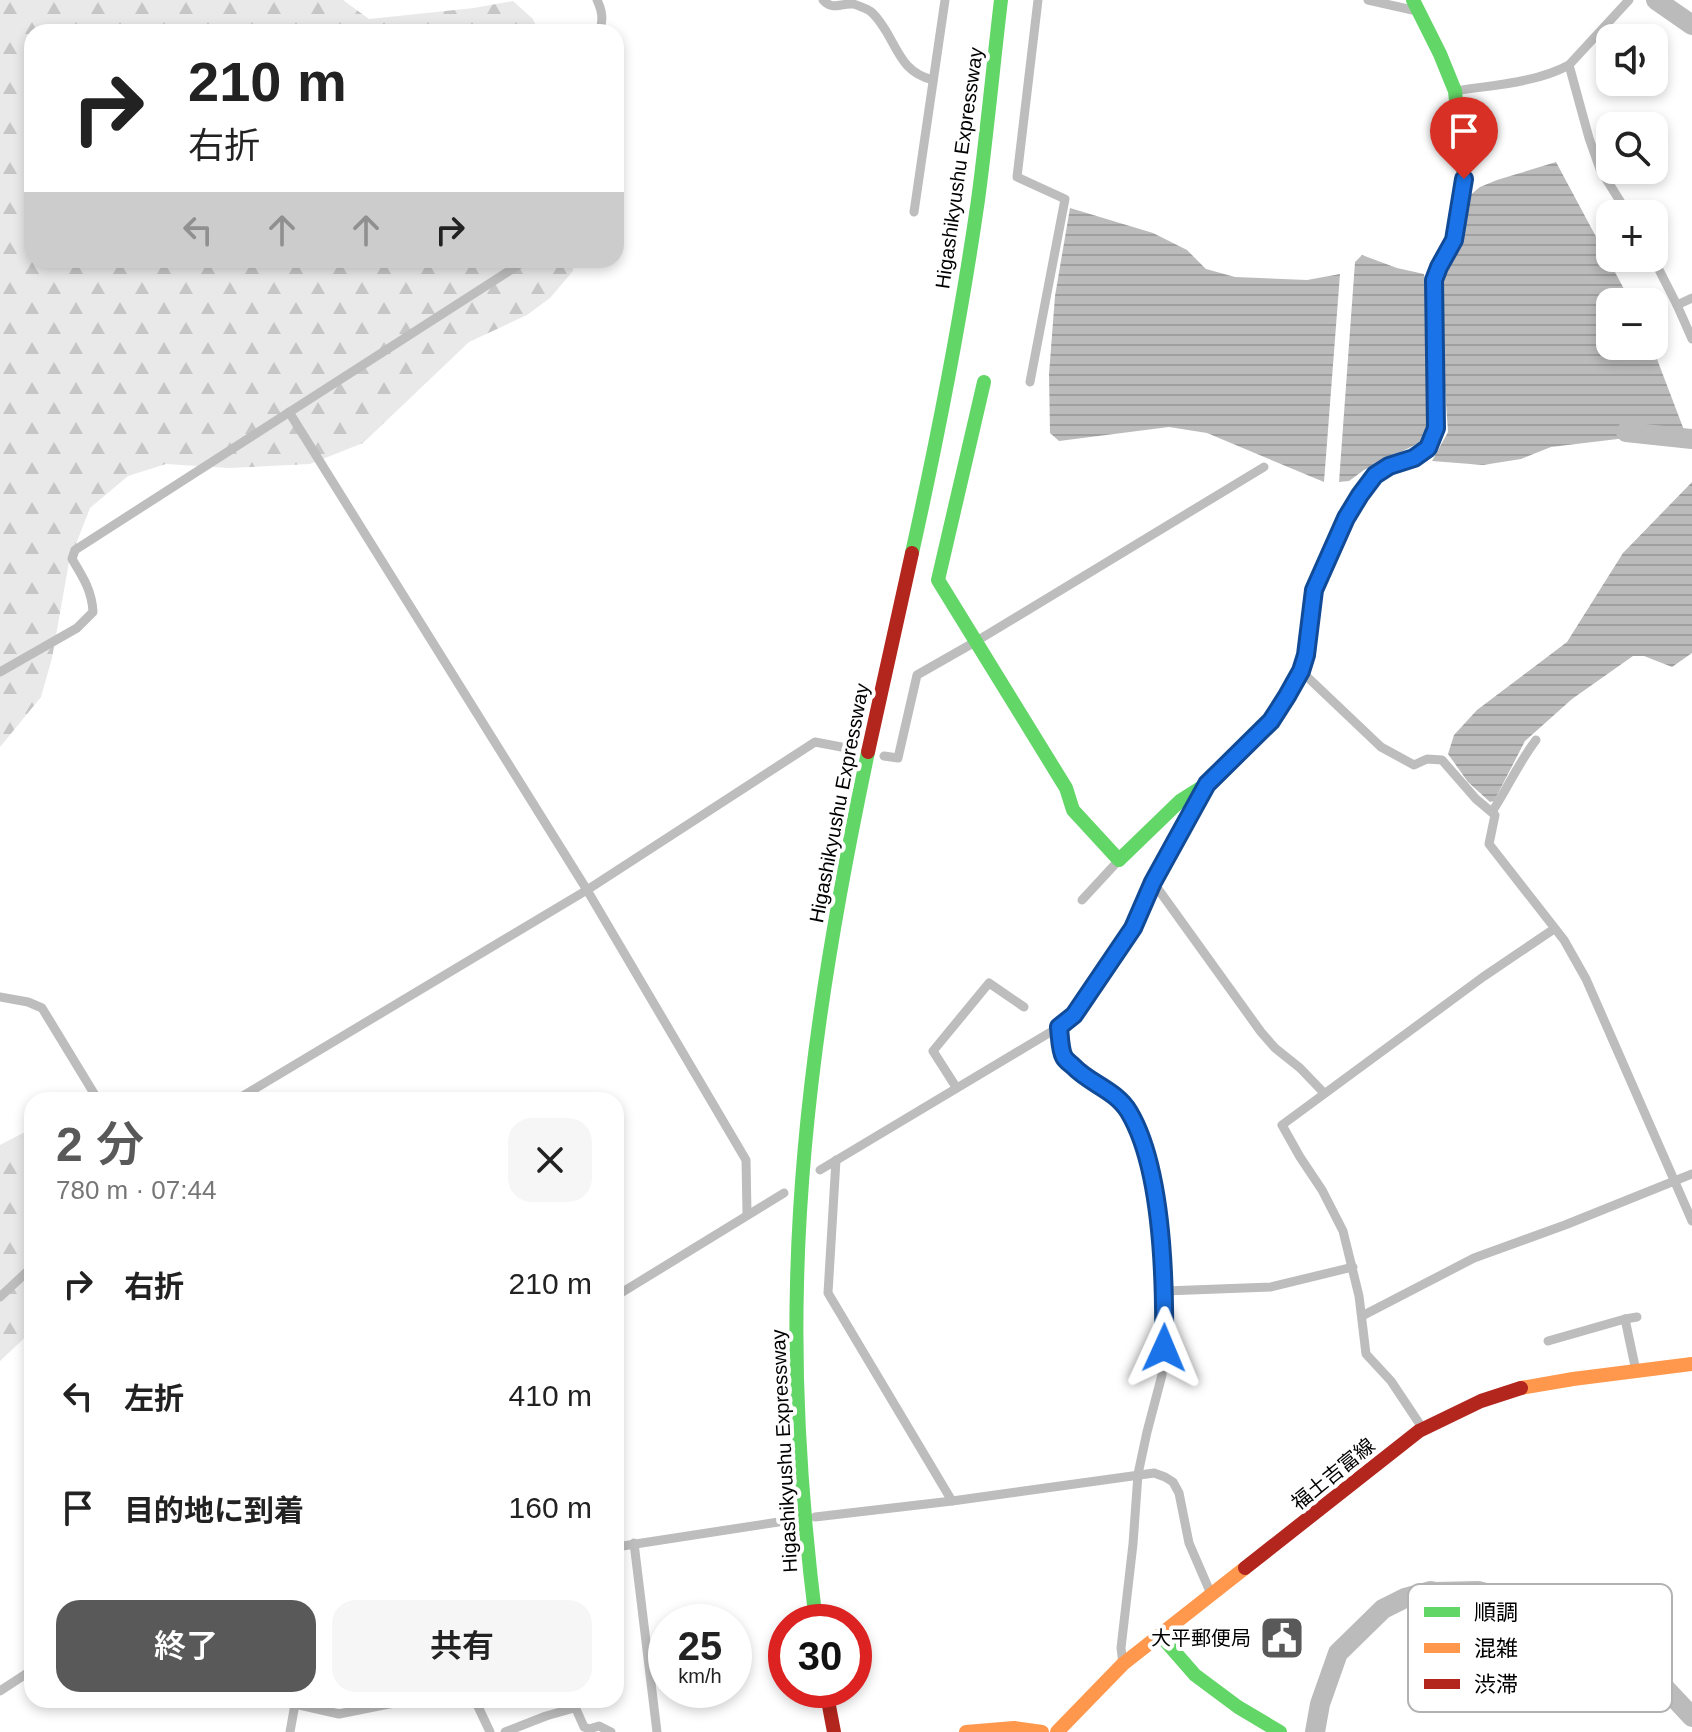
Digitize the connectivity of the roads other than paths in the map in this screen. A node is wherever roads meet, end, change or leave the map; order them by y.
1 (597, 0) edge
2 (823, 0) edge
3 (945, 0) edge
4 (1001, 0) edge
5 (1038, 0) edge
6 (1368, 0) edge
7 (1629, 0) edge
8 (1415, 6) edge
9 (602, 24) edge
10 (1569, 65) junction
11 (933, 80) junction
12 (1455, 91) junction
13 (1619, 200) edge
14 (914, 212) dead end
15 (514, 268) edge
16 (1660, 272) edge
17 (1692, 298) edge
18 (1677, 305) junction
19 (1692, 339) edge
20 (984, 382) dead end
21 (1030, 382) dead end
22 (289, 412) junction
23 (1264, 467) dead end
24 (975, 642) junction
25 (1301, 671) junction
26 (0, 672) edge
27 (1536, 740) dead end
28 (852, 749) dead end
29 (884, 756) dead end
30 (1207, 784) junction
31 (1492, 812) junction
32 (1119, 860) junction
33 (1153, 882) junction
34 (587, 890) junction
35 (1082, 900) dead end
36 (1554, 929) junction
37 (0, 997) edge
38 (1024, 1007) dead end
39 (1059, 1027) junction
40 (956, 1087) junction
41 (93, 1092) edge
42 (249, 1092) edge
43 (1324, 1093) junction
44 (836, 1160) junction
45 (820, 1170) dead end
46 (1692, 1174) edge
47 (1674, 1181) junction
48 (784, 1193) dead end
49 (747, 1214) junction
50 (1692, 1221) edge
51 (1353, 1267) junction
52 (24, 1274) edge
53 (624, 1291) edge
54 (1165, 1291) junction
55 (0, 1297) edge
56 (1362, 1316) junction
57 (1637, 1317) dead end
58 (1625, 1319) junction
59 (1548, 1341) dead end
60 (1692, 1364) edge
61 (1636, 1371) junction
62 (1423, 1429) junction
63 (1138, 1474) junction
64 (952, 1501) junction
65 (815, 1517) dead end
66 (785, 1521) dead end
67 (634, 1543) junction
68 (624, 1545) edge
69 (1211, 1594) junction
70 (814, 1604) edge
71 (1160, 1635) junction
72 (1123, 1664) junction
73 (24, 1675) edge
74 (0, 1691) edge
75 (292, 1708) edge
76 (316, 1708) edge
77 (369, 1708) edge
78 (479, 1708) edge
79 (564, 1708) edge
80 (575, 1708) edge
81 (829, 1708) edge
82 (1274, 1728) edge
83 (290, 1732) edge
84 (490, 1732) edge
85 (505, 1732) edge
86 (611, 1732) edge
87 (657, 1732) edge
88 (834, 1732) edge
89 (966, 1732) edge
90 (1042, 1732) edge
91 (1057, 1732) edge

1 - 9 street
2 - 11 street
3 - 11 street
4 - 70 main road, Higashikyushu Expressway
5 - 21 street
6 - 8 street
7 - 10 street
8 - 12 main road
10 - 12 street
10 - 13 street
11 - 14 street
12 - 25 main road
15 - 22 street
16 - 18 street
17 - 18 street
18 - 19 street
20 - 24 main road
22 - 26 street
22 - 34 street
23 - 24 street
24 - 29 street
24 - 32 main road
25 - 30 main road
25 - 31 street
27 - 31 street
28 - 34 street
30 - 32 main road
30 - 33 street
31 - 36 street
32 - 35 street
33 - 39 street
33 - 43 street
34 - 42 street
34 - 49 street
36 - 43 street
36 - 47 street
37 - 41 street
38 - 40 street
39 - 40 street
39 - 54 street
40 - 44 street
43 - 51 street
44 - 45 street
44 - 64 street
46 - 47 street
47 - 50 street
47 - 56 street
48 - 49 street
49 - 53 street
51 - 54 street
51 - 56 street
52 - 55 street
54 - 63 street
56 - 62 street
57 - 58 street
58 - 59 street
58 - 61 street
60 - 61 main road, 福土吉富線
61 - 62 main road, 福土吉富線
62 - 69 main road, 福土吉富線
63 - 64 street
63 - 69 street
63 - 72 street
64 - 65 street
66 - 67 street
67 - 68 street
67 - 87 street
69 - 71 main road, 福土吉富線
71 - 72 main road, 福土吉富線
71 - 82 main road
72 - 91 main road, 福土吉富線
73 - 74 street
75 - 83 street
76 - 77 street
78 - 84 street
79 - 85 street
80 - 86 street
81 - 88 main road
89 - 90 main road

